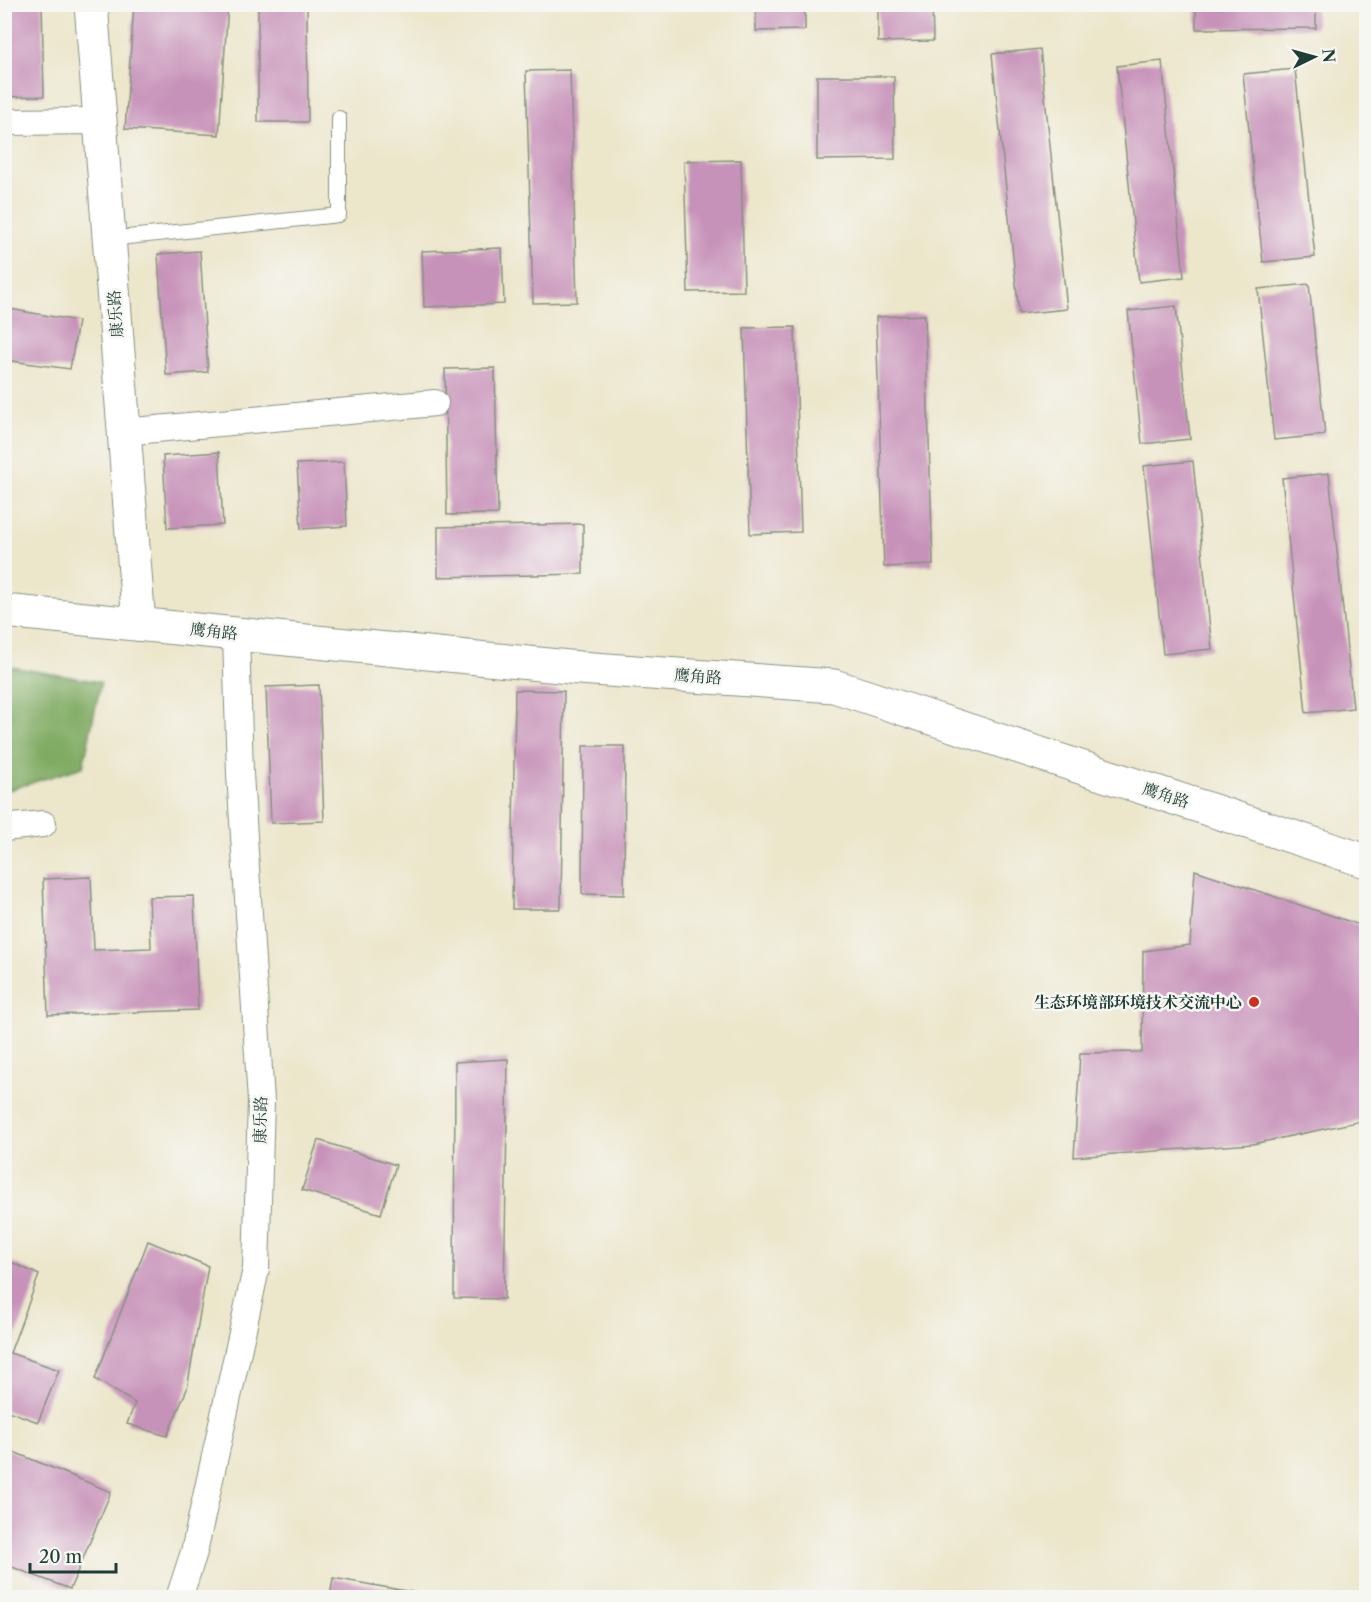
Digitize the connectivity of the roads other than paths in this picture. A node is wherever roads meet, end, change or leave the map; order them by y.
1 (91, 4) edge
2 (339, 117) dead end
3 (100, 121) junction
4 (4, 122) edge
5 (109, 239) junction
6 (435, 403) dead end
7 (124, 432) junction
8 (4, 610) edge
9 (139, 624) junction
10 (236, 634) junction
11 (43, 824) dead end
12 (4, 828) edge
13 (1366, 861) edge
14 (179, 1598) edge

1 - 3 main road, 康乐路
2 - 5 lane
3 - 4 street
3 - 5 main road, 康乐路
5 - 7 main road, 康乐路
6 - 7 street
7 - 9 main road, 康乐路
8 - 9 main road, 鹰角路
9 - 10 main road, 鹰角路
10 - 13 main road, 鹰角路
10 - 14 street, 康乐路
11 - 12 street

